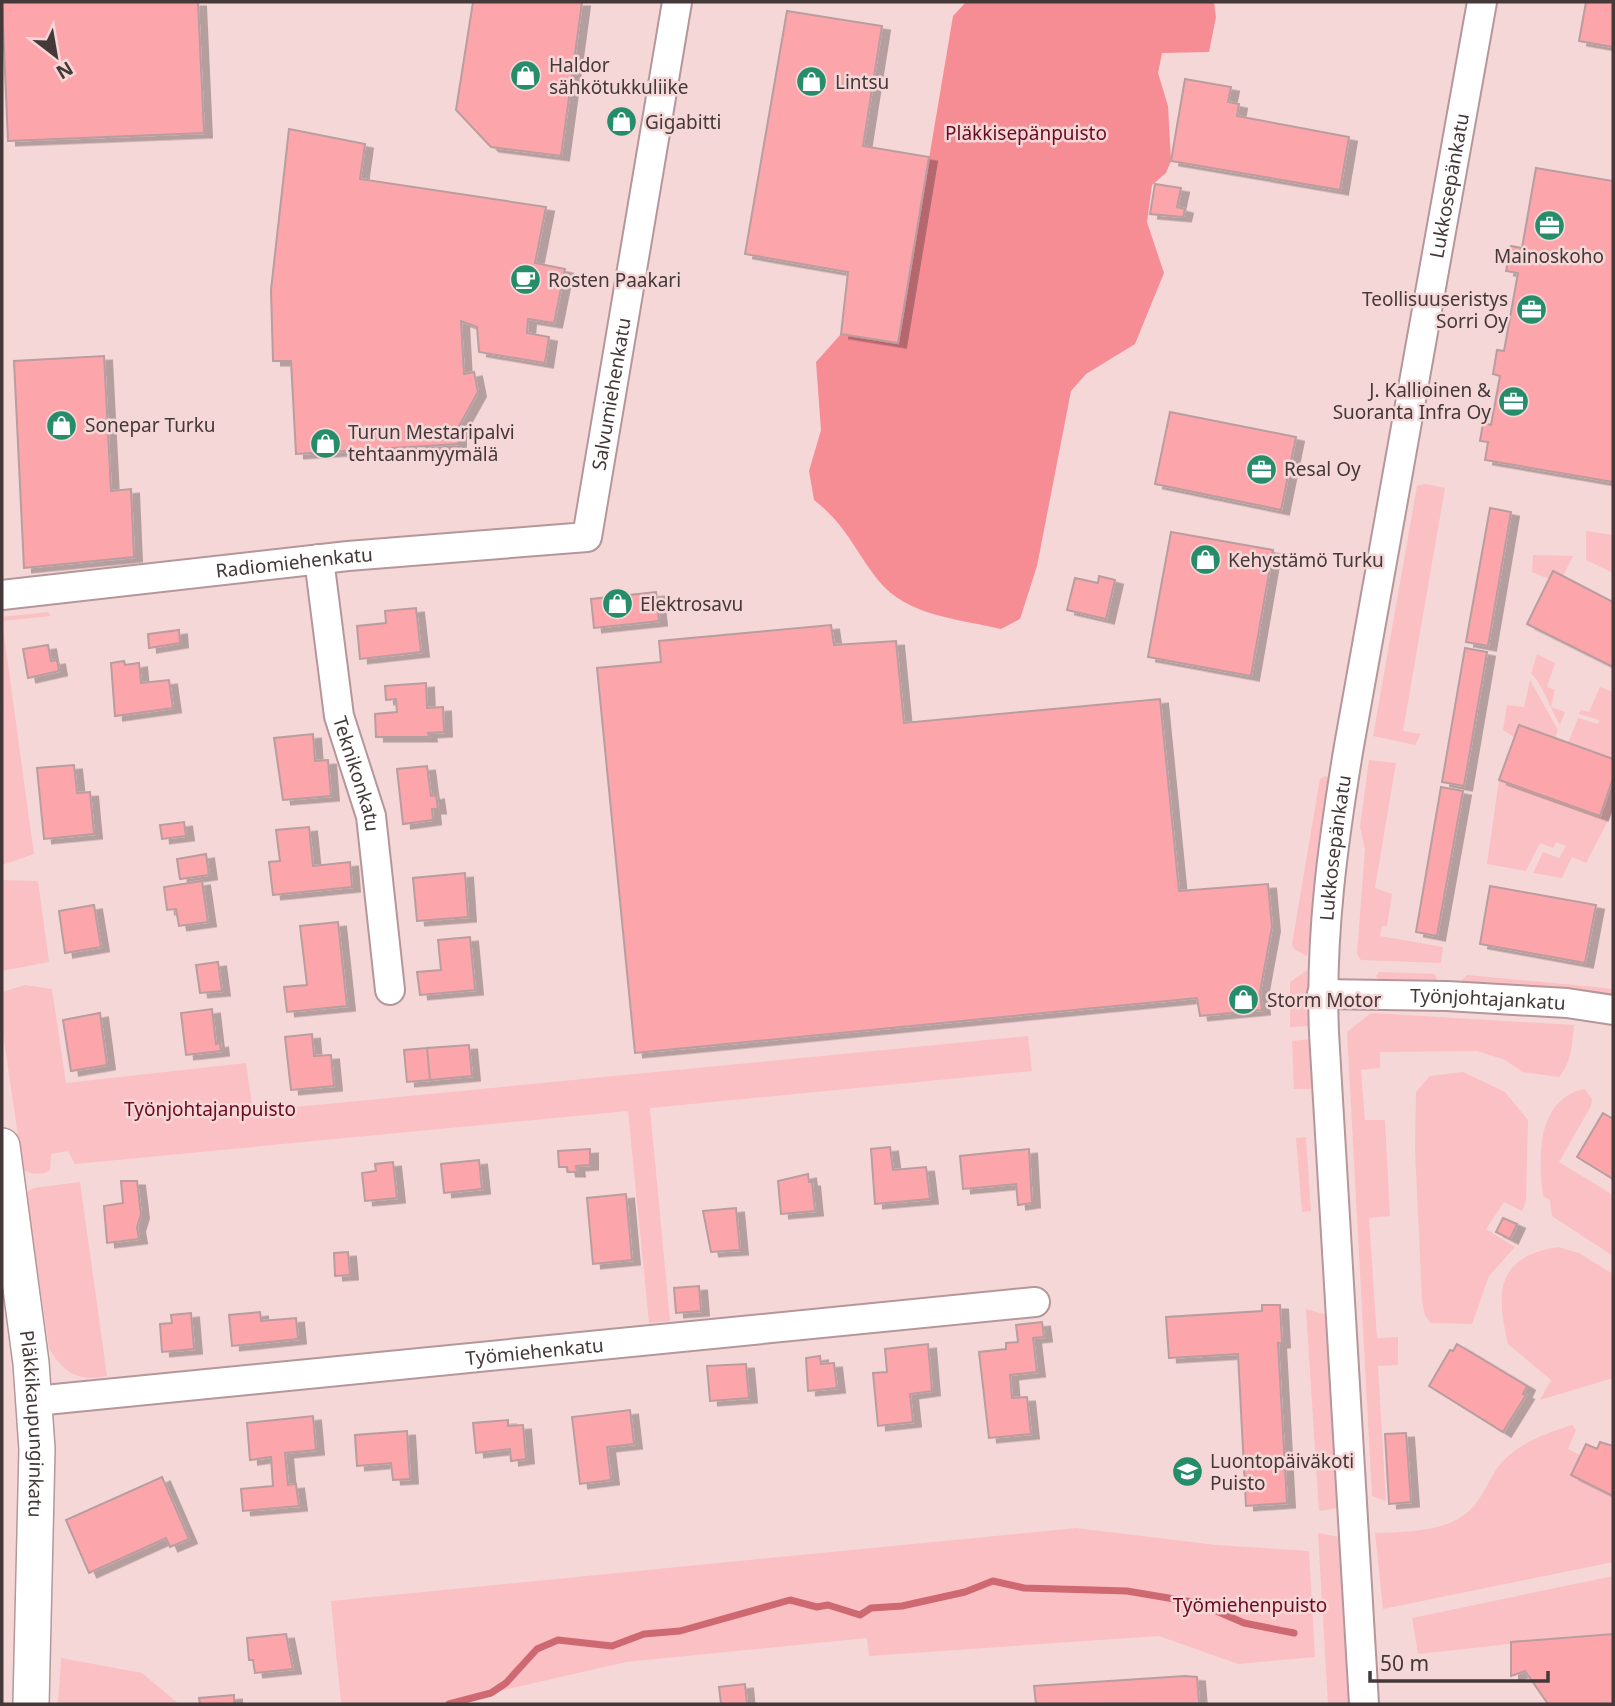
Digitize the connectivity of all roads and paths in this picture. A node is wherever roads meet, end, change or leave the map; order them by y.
1 (677, 2) edge
2 (1482, 2) edge
3 (587, 537) joint
4 (319, 559) junction
5 (2, 594) edge
6 (390, 990) dead end
7 (1322, 994) junction
8 (1613, 1010) edge
9 (2, 1149) edge
10 (1035, 1302) dead end
11 (13, 1310) edge
12 (35, 1401) junction
13 (31, 1704) edge
14 (1364, 1704) edge

1 - 3 street, Salvumiehenkatu
2 - 7 street, Lukkosepänkatu
3 - 4 street, Radiomiehenkatu
4 - 5 street, Radiomiehenkatu
4 - 6 street, Teknikonkatu
7 - 8 street, Työnjohtajankatu
7 - 14 street, Lukkosepänkatu
9 - 11 street, Pläkkikaupunginkatu
10 - 12 street, Työmiehenkatu
11 - 12 street, Pläkkikaupunginkatu
12 - 13 street, Pläkkikaupunginkatu

